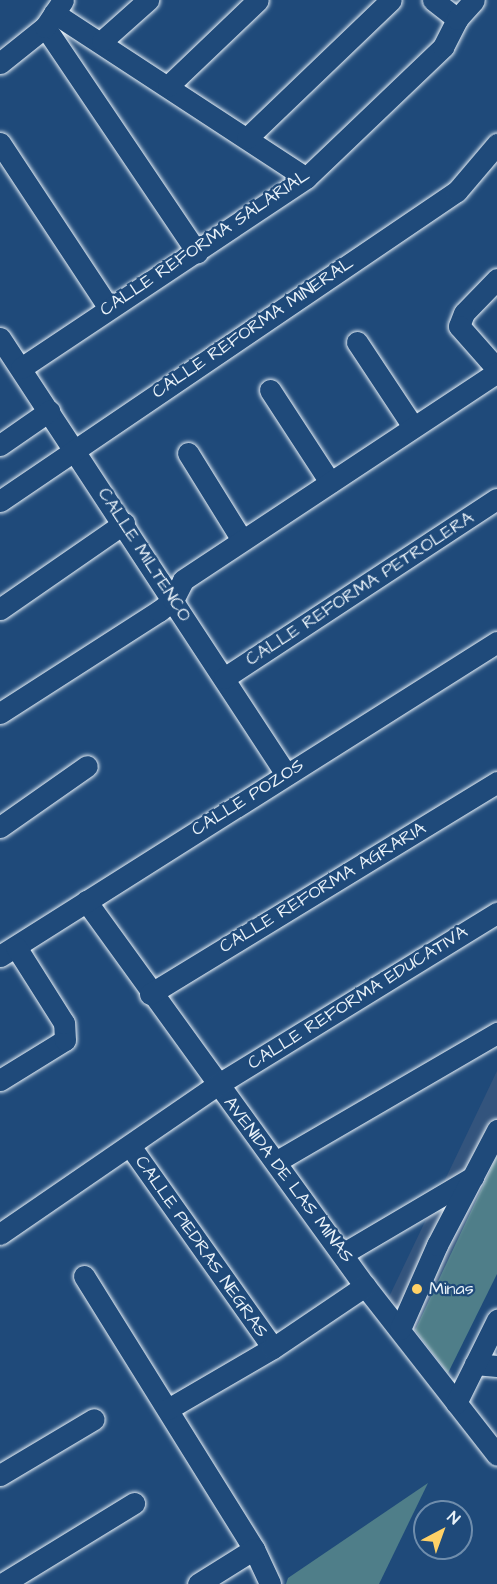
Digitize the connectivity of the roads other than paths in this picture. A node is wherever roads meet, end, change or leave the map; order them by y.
1 (148, 0) edge
2 (392, 0) edge
3 (433, 0) edge
4 (474, 0) edge
5 (251, 2) edge
6 (54, 14) edge
7 (457, 19) junction
8 (102, 41) junction
9 (0, 63) edge
10 (168, 86) junction
11 (248, 138) junction
12 (0, 143) edge
13 (497, 144) edge
14 (306, 178) junction
15 (196, 252) junction
16 (497, 279) edge
17 (109, 308) junction
18 (1, 341) edge
19 (357, 342) dead end
20 (21, 368) junction
21 (497, 370) edge
22 (270, 390) dead end
23 (49, 411) junction
24 (412, 425) junction
25 (0, 445) edge
26 (74, 450) junction
27 (188, 453) dead end
28 (330, 482) junction
29 (497, 499) edge
30 (0, 501) edge
31 (124, 524) junction
32 (242, 540) junction
33 (173, 600) junction
34 (0, 609) edge
35 (497, 642) edge
36 (224, 678) junction
37 (0, 713) edge
38 (87, 766) dead end
39 (286, 774) junction
40 (497, 782) edge
41 (0, 827) edge
42 (86, 901) junction
43 (497, 913) edge
44 (8, 952) edge
45 (150, 994) junction
46 (497, 1033) edge
47 (0, 1080) edge
48 (217, 1085) junction
49 (497, 1131) edge
50 (130, 1146) junction
51 (277, 1161) junction
52 (474, 1177) junction
53 (0, 1234) edge
54 (344, 1253) junction
55 (84, 1276) dead end
56 (365, 1286) junction
57 (497, 1320) edge
58 (400, 1329) junction
59 (273, 1348) junction
60 (475, 1364) junction
61 (497, 1366) edge
62 (456, 1403) junction
63 (168, 1409) junction
64 (94, 1419) dead end
65 (497, 1455) edge
66 (0, 1475) edge
67 (134, 1503) dead end
68 (254, 1549) junction
69 (2, 1584) edge
70 (198, 1584) edge
71 (270, 1584) edge

1 - 8 street
2 - 11 street
3 - 7 street
4 - 7 street, CALLE REFORMA SALARIAL
5 - 10 street
6 - 8 street
6 - 9 street
6 - 15 street
7 - 14 street, CALLE REFORMA SALARIAL
8 - 10 street
10 - 11 street
11 - 14 street
12 - 17 street
13 - 26 street, CALLE REFORMA MINERAL
14 - 15 street, CALLE REFORMA SALARIAL
15 - 17 street, CALLE REFORMA SALARIAL
16 - 21 street
17 - 20 street, CALLE REFORMA SALARIAL
18 - 20 street, CALLE MILTENCO
19 - 24 street
20 - 23 street, CALLE MILTENCO
21 - 24 street
22 - 28 street
23 - 25 street
23 - 26 street, CALLE MILTENCO
24 - 28 street
26 - 30 street, CALLE REFORMA MINERAL
26 - 31 street, CALLE MILTENCO
27 - 32 street
28 - 32 street
29 - 36 street, CALLE REFORMA PETROLERA
31 - 33 street, CALLE MILTENCO
31 - 34 street
32 - 33 street
33 - 36 street, CALLE MILTENCO
33 - 37 street
35 - 39 street, CALLE POZOS
36 - 39 street, CALLE MILTENCO
38 - 41 street
39 - 42 street, CALLE POZOS
40 - 45 street, CALLE REFORMA AGRARIA
42 - 44 street, CALLE POZOS
42 - 45 street, AVENIDA DE LAS MINAS
43 - 48 street, CALLE REFORMA EDUCATIVA
44 - 47 street
45 - 48 street, AVENIDA DE LAS MINAS
46 - 51 street
48 - 50 street, CALLE REFORMA EDUCATIVA
48 - 51 street, AVENIDA DE LAS MINAS
49 - 52 street
50 - 53 street, CALLE REFORMA EDUCATIVA
50 - 59 street, CALLE PIEDRAS NEGRAS
51 - 54 street, AVENIDA DE LAS MINAS
52 - 54 street
52 - 58 street
54 - 56 street, AVENIDA DE LAS MINAS
55 - 63 street
56 - 58 street, AVENIDA DE LAS MINAS
56 - 59 street
57 - 60 street
58 - 62 street, AVENIDA DE LAS MINAS
59 - 63 street
60 - 61 street
60 - 62 street
62 - 65 street, AVENIDA DE LAS MINAS
63 - 68 street
64 - 66 street
67 - 69 street
68 - 70 street
68 - 71 street

